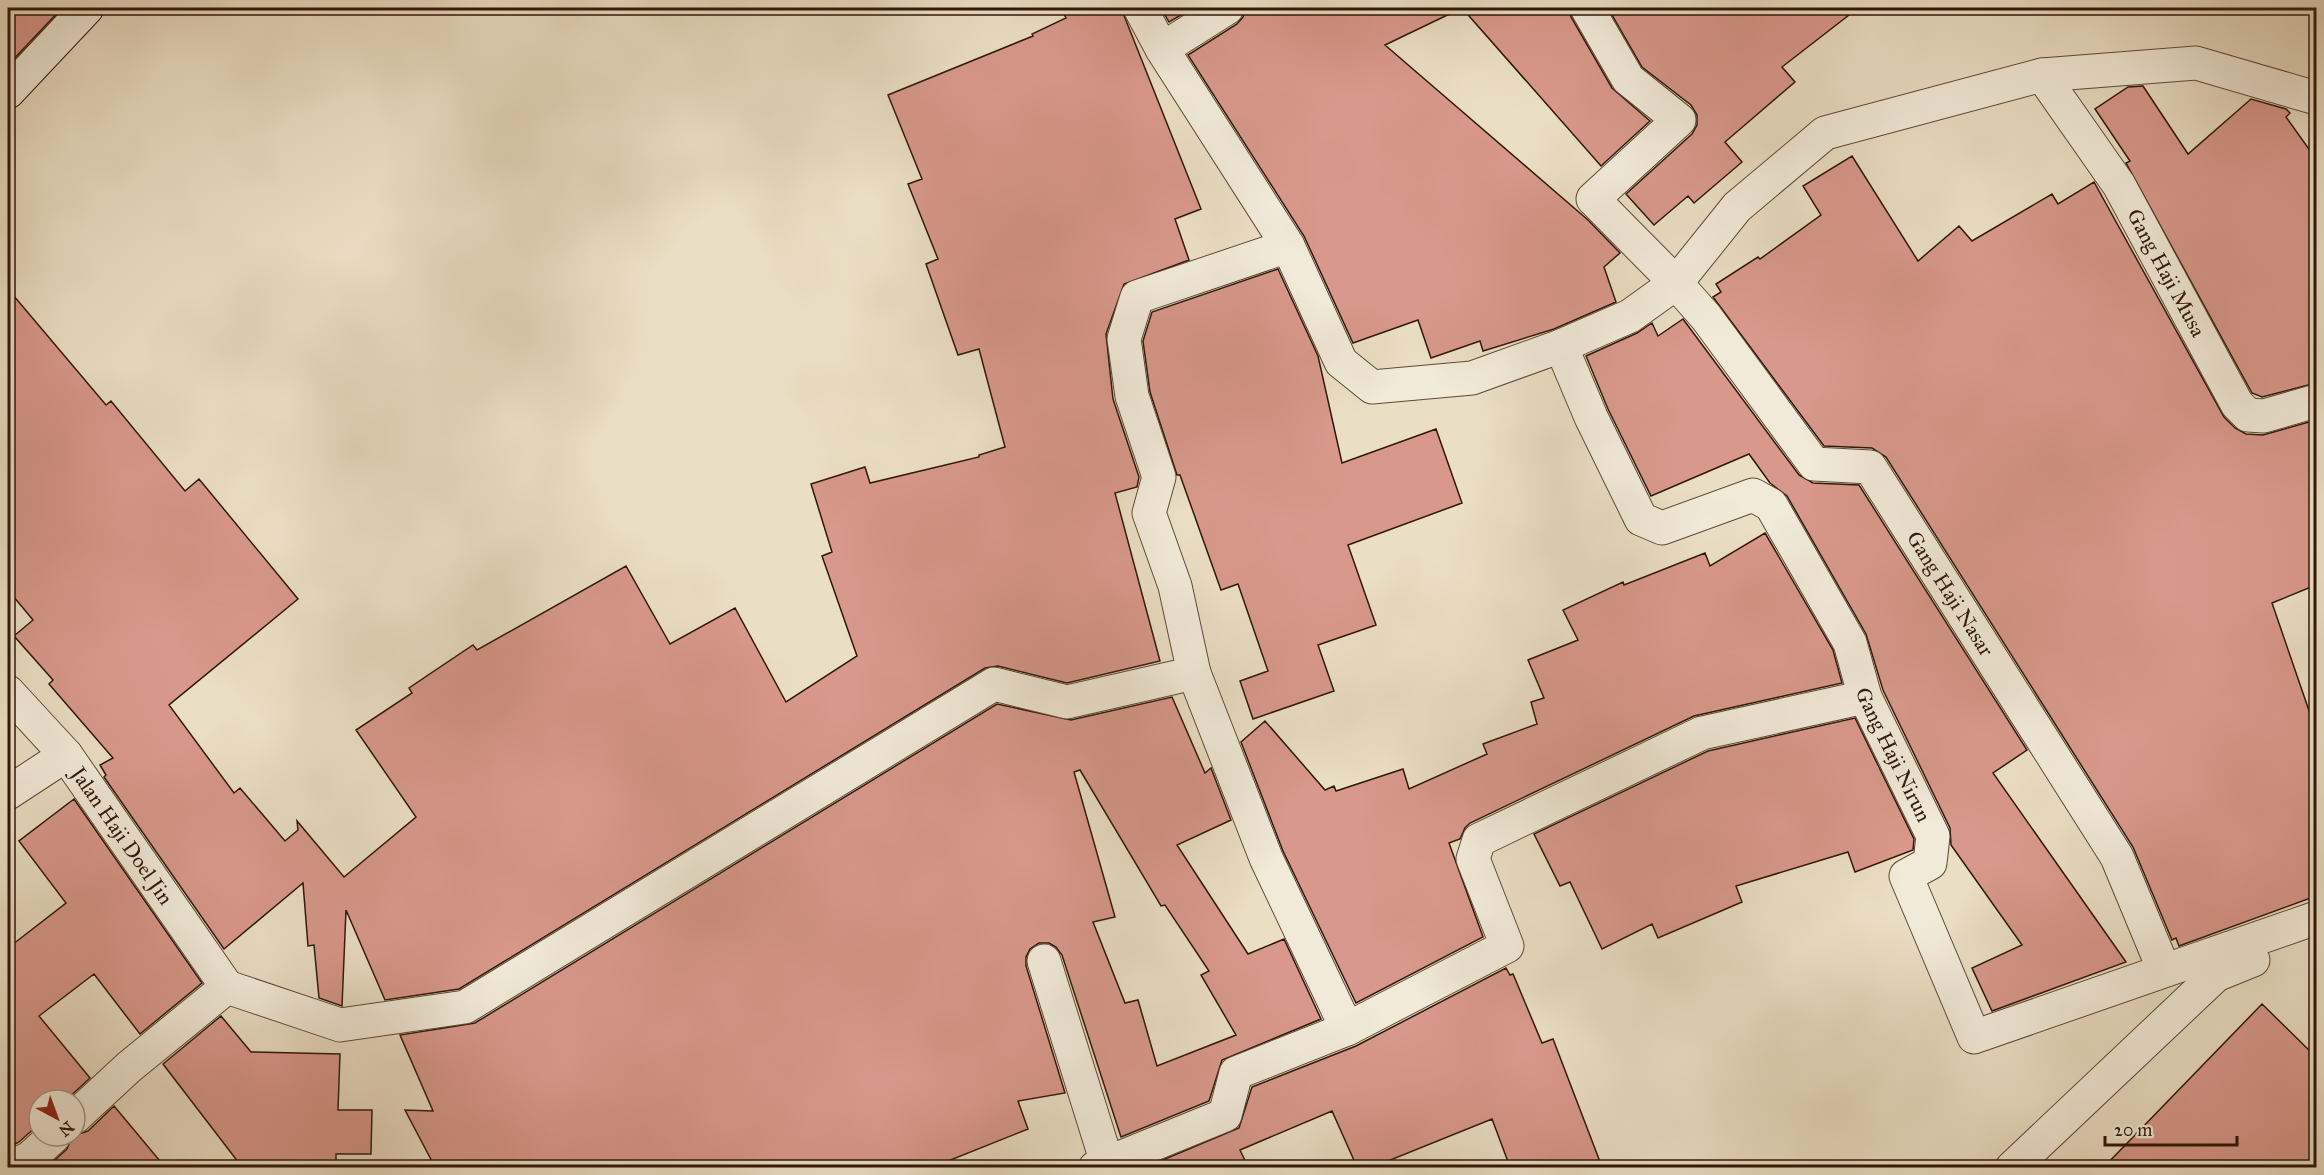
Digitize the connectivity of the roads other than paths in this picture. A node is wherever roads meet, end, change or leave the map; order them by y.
1 (87, 8) edge
2 (1140, 8) edge
3 (1227, 8) edge
4 (1587, 8) edge
5 (1162, 49) junction
6 (2042, 75) junction
7 (8, 92) edge
8 (2316, 98) edge
9 (1288, 246) junction
10 (1676, 282) junction
11 (1560, 346) junction
12 (2316, 401) edge
13 (1194, 673) junction
14 (8, 692) edge
15 (1865, 697) junction
16 (66, 755) junction
17 (8, 793) edge
18 (2316, 918) edge
19 (2316, 936) edge
20 (1044, 961) dead end
21 (2164, 970) junction
22 (228, 987) junction
23 (1347, 1029) junction
24 (87, 1106) edge
25 (41, 1148) edge
26 (1101, 1165) edge
27 (9, 1167) edge
28 (2012, 1167) edge

1 - 7 street
2 - 5 street
3 - 5 street
4 - 10 street
5 - 9 street
6 - 8 street
6 - 10 street
6 - 12 street, Gang Haji Musa
9 - 11 street
9 - 13 street
10 - 11 street
10 - 21 street, Gang Haji Nasar
11 - 15 street, Gang Haji Nirun
13 - 22 street
13 - 23 street
14 - 16 street, Jalan Haji Doel Jin
15 - 21 street, Gang Haji Nirun
15 - 23 street
16 - 17 street
16 - 22 street, Jalan Haji Doel Jin
18 - 21 street, Gang Haji Nirun
19 - 28 street
20 - 26 street
22 - 24 street
23 - 26 street
25 - 27 street

